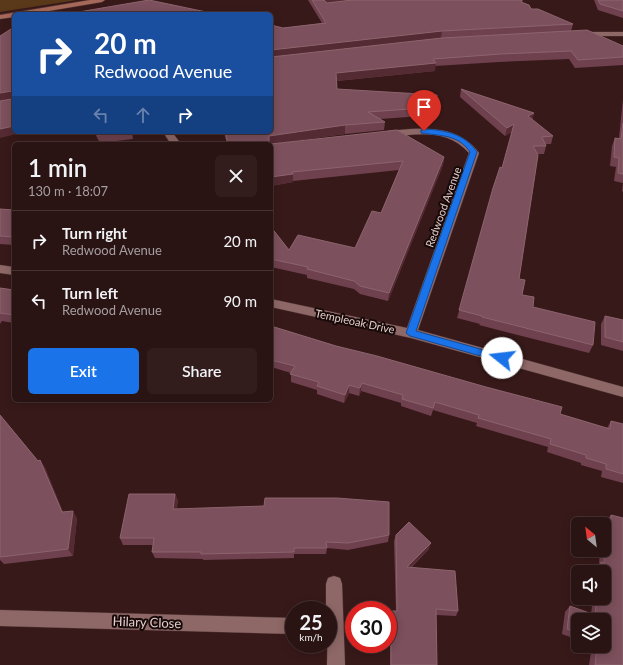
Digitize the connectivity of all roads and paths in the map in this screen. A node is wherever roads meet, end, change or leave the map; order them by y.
1 (102, 0) edge
2 (30, 12) edge
3 (12, 15) edge
4 (0, 17) edge
5 (623, 34) edge
6 (568, 35) edge
7 (375, 135) edge
8 (0, 269) edge
9 (12, 271) edge
10 (273, 303) edge
11 (410, 333) junction
12 (623, 392) edge
13 (334, 584) dead end
14 (333, 601) edge
15 (0, 618) edge
16 (285, 626) edge
17 (335, 653) edge
18 (336, 665) edge

1 - 2 street
3 - 4 street
5 - 6 street
7 - 11 street, Redwood Avenue
8 - 9 street
10 - 11 street, Templeoak Drive
11 - 12 street, Templeoak Drive
13 - 14 street
15 - 16 street, Hilary Close
17 - 18 street

